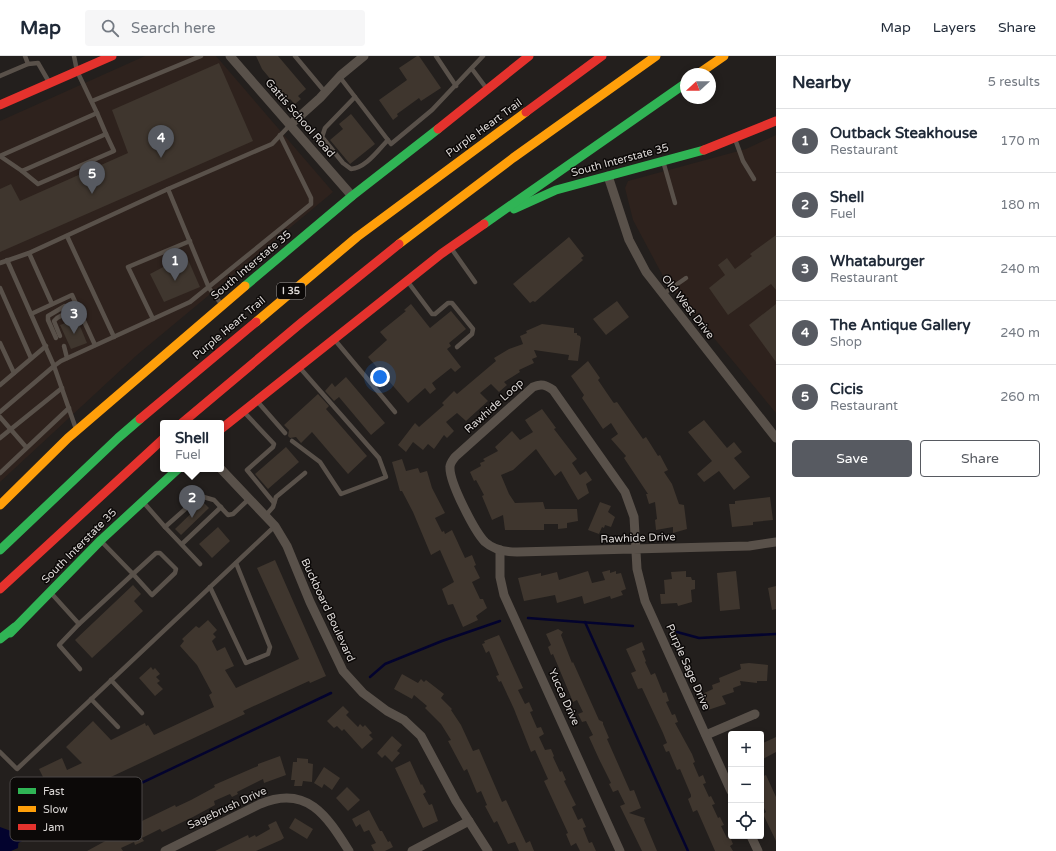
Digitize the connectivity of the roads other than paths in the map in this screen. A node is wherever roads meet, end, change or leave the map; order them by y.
1 (26, 56) edge
2 (74, 56) edge
3 (112, 56) edge
4 (201, 56) edge
5 (230, 56) edge
6 (295, 56) edge
7 (364, 56) edge
8 (436, 56) edge
9 (483, 56) edge
10 (529, 56) edge
11 (602, 56) edge
12 (656, 56) edge
13 (724, 56) edge
14 (28, 64) junction
15 (707, 68) edge
16 (472, 69) junction
17 (77, 71) junction
18 (0, 76) edge
19 (339, 76) junction
20 (50, 83) junction
21 (456, 86) junction
22 (680, 86) edge
23 (488, 90) junction
24 (325, 92) junction
25 (355, 97) junction
26 (92, 101) junction
27 (0, 105) edge
28 (97, 113) junction
29 (776, 121) edge
30 (290, 125) junction
31 (106, 134) junction
32 (280, 135) junction
33 (735, 139) junction
34 (388, 140) junction
35 (0, 156) edge
36 (663, 161) junction
37 (22, 172) junction
38 (608, 176) junction
39 (754, 179) dead end
40 (168, 189) junction
41 (352, 196) junction
42 (675, 203) dead end
43 (474, 230) junction
44 (67, 236) junction
45 (190, 241) junction
46 (450, 247) junction
47 (29, 253) junction
48 (7, 260) junction
49 (0, 263) edge
50 (686, 278) dead end
51 (407, 281) junction
52 (475, 282) dead end
53 (0, 288) edge
54 (209, 288) junction
55 (663, 295) junction
56 (52, 304) junction
57 (76, 305) junction
58 (222, 305) junction
59 (70, 308) junction
60 (31, 314) junction
61 (153, 319) junction
62 (114, 337) junction
63 (334, 339) junction
64 (0, 343) edge
65 (95, 345) junction
66 (46, 346) junction
67 (457, 347) dead end
68 (62, 348) dead end
69 (31, 358) junction
70 (67, 358) junction
71 (54, 366) junction
72 (299, 367) junction
73 (14, 373) junction
74 (0, 385) edge
75 (62, 388) junction
76 (257, 401) junction
77 (69, 408) junction
78 (0, 412) edge
79 (243, 412) junction
80 (395, 412) dead end
81 (0, 416) edge
82 (186, 420) edge
83 (224, 427) edge
84 (11, 429) junction
85 (77, 430) junction
86 (285, 432) dead end
87 (0, 438) edge
88 (776, 438) edge
89 (292, 441) dead end
90 (160, 442) edge
91 (26, 447) junction
92 (0, 472) edge
93 (175, 472) edge
94 (224, 472) edge
95 (305, 473) dead end
96 (250, 498) junction
97 (142, 502) junction
98 (274, 503) junction
99 (0, 505) edge
100 (221, 507) junction
101 (266, 514) junction
102 (275, 526) junction
103 (165, 527) junction
104 (101, 540) junction
105 (776, 542) edge
106 (182, 544) junction
107 (0, 550) edge
108 (500, 550) junction
109 (636, 550) junction
110 (236, 563) junction
111 (200, 564) dead end
112 (132, 574) junction
113 (210, 587) junction
114 (0, 589) edge
115 (50, 592) junction
116 (79, 624) junction
117 (15, 627) junction
118 (0, 639) edge
119 (0, 643) edge
120 (80, 669) dead end
121 (111, 680) junction
122 (91, 699) junction
123 (142, 713) dead end
124 (755, 714) dead end
125 (118, 727) dead end
126 (706, 735) junction
127 (0, 752) edge
128 (728, 784) edge
129 (469, 821) junction
130 (752, 839) edge
131 (165, 851) edge
132 (350, 851) edge
133 (412, 851) edge
134 (488, 851) edge
135 (620, 851) edge
136 (758, 851) edge

1 - 14 lane
2 - 17 lane
3 - 17 main road
4 - 26 lane
5 - 30 street, Gattis School Road
6 - 24 lane
7 - 19 street
8 - 21 lane
9 - 16 lane
10 - 23 main road, South Interstate 35
11 - 107 main road, Purple Heart Trail / I 35
12 - 82 main road, I 35
13 - 15 main road
14 - 18 lane
14 - 20 lane
16 - 21 lane
16 - 23 lane
17 - 20 main road
17 - 26 lane
19 - 24 street
19 - 25 lane
20 - 27 main road
21 - 34 lane
22 - 43 main road, South Interstate 35
23 - 41 main road, South Interstate 35
24 - 30 street
25 - 34 lane
25 - 34 lane
26 - 28 lane
28 - 31 lane
28 - 35 lane
29 - 33 main road, South Interstate 35
30 - 32 lane
30 - 41 street, Gattis School Road
31 - 37 lane
31 - 37 lane
32 - 40 lane
32 - 54 lane
33 - 36 main road, South Interstate 35
33 - 39 lane
35 - 37 lane
36 - 38 main road, South Interstate 35
36 - 42 lane
38 - 43 main road, South Interstate 35
38 - 55 street, Old West Drive
40 - 44 lane
40 - 45 lane
41 - 58 main road, South Interstate 35
43 - 46 main road, South Interstate 35
44 - 47 lane
44 - 62 lane
45 - 54 lane
45 - 61 lane
46 - 51 main road, South Interstate 35
46 - 52 lane
47 - 48 lane
47 - 56 lane
48 - 49 lane
48 - 60 lane
50 - 55 lane
51 - 63 main road, South Interstate 35
51 - 67 lane
53 - 69 lane
54 - 58 lane
54 - 61 lane
55 - 88 street, Old West Drive
56 - 57 lane
56 - 60 lane
57 - 59 lane
57 - 65 lane
58 - 85 main road, South Interstate 35
59 - 59 lane
60 - 66 lane
61 - 62 lane
62 - 65 lane
63 - 72 main road, South Interstate 35
63 - 80 lane
64 - 73 lane
65 - 70 lane
66 - 69 lane
66 - 71 lane
68 - 70 lane
69 - 73 lane
70 - 71 lane
71 - 75 lane
71 - 78 lane
72 - 76 main road, South Interstate 35
72 - 89 lane
73 - 74 lane
75 - 77 lane
75 - 84 lane
76 - 79 main road, South Interstate 35
76 - 86 lane
77 - 85 lane
77 - 91 lane
79 - 83 main road, South Interstate 35
79 - 98 lane
81 - 84 lane
84 - 87 lane
84 - 91 lane
85 - 99 main road, South Interstate 35
90 - 114 main road
91 - 92 lane
93 - 97 main road, South Interstate 35
94 - 96 street, Buckboard Boulevard
95 - 98 lane
96 - 100 lane
96 - 101 street, Buckboard Boulevard
97 - 103 lane
97 - 104 main road, South Interstate 35
98 - 101 lane
100 - 103 lane
100 - 106 lane
101 - 102 street, Buckboard Boulevard
102 - 110 lane
102 - 129 street, Buckboard Boulevard
103 - 106 lane
104 - 112 lane
104 - 115 main road, South Interstate 35
105 - 109 street, Rawhide Drive
106 - 111 lane
108 - 109 street, Rawhide Drive
108 - 109 street, Rawhide Loop
108 - 135 street, Yucca Drive
109 - 126 street, Purple Sage Drive
110 - 113 lane
110 - 113 lane
112 - 112 lane
112 - 116 lane
113 - 121 lane
115 - 116 lane
115 - 117 main road, South Interstate 35
116 - 120 lane
117 - 118 main road
117 - 119 main road, South Interstate 35
121 - 122 lane
121 - 123 lane
122 - 125 lane
122 - 127 lane
124 - 126 street
126 - 128 street, Purple Sage Drive
129 - 133 street
129 - 134 street, Buckboard Boulevard
130 - 136 street
131 - 132 street, Sagebrush Drive

